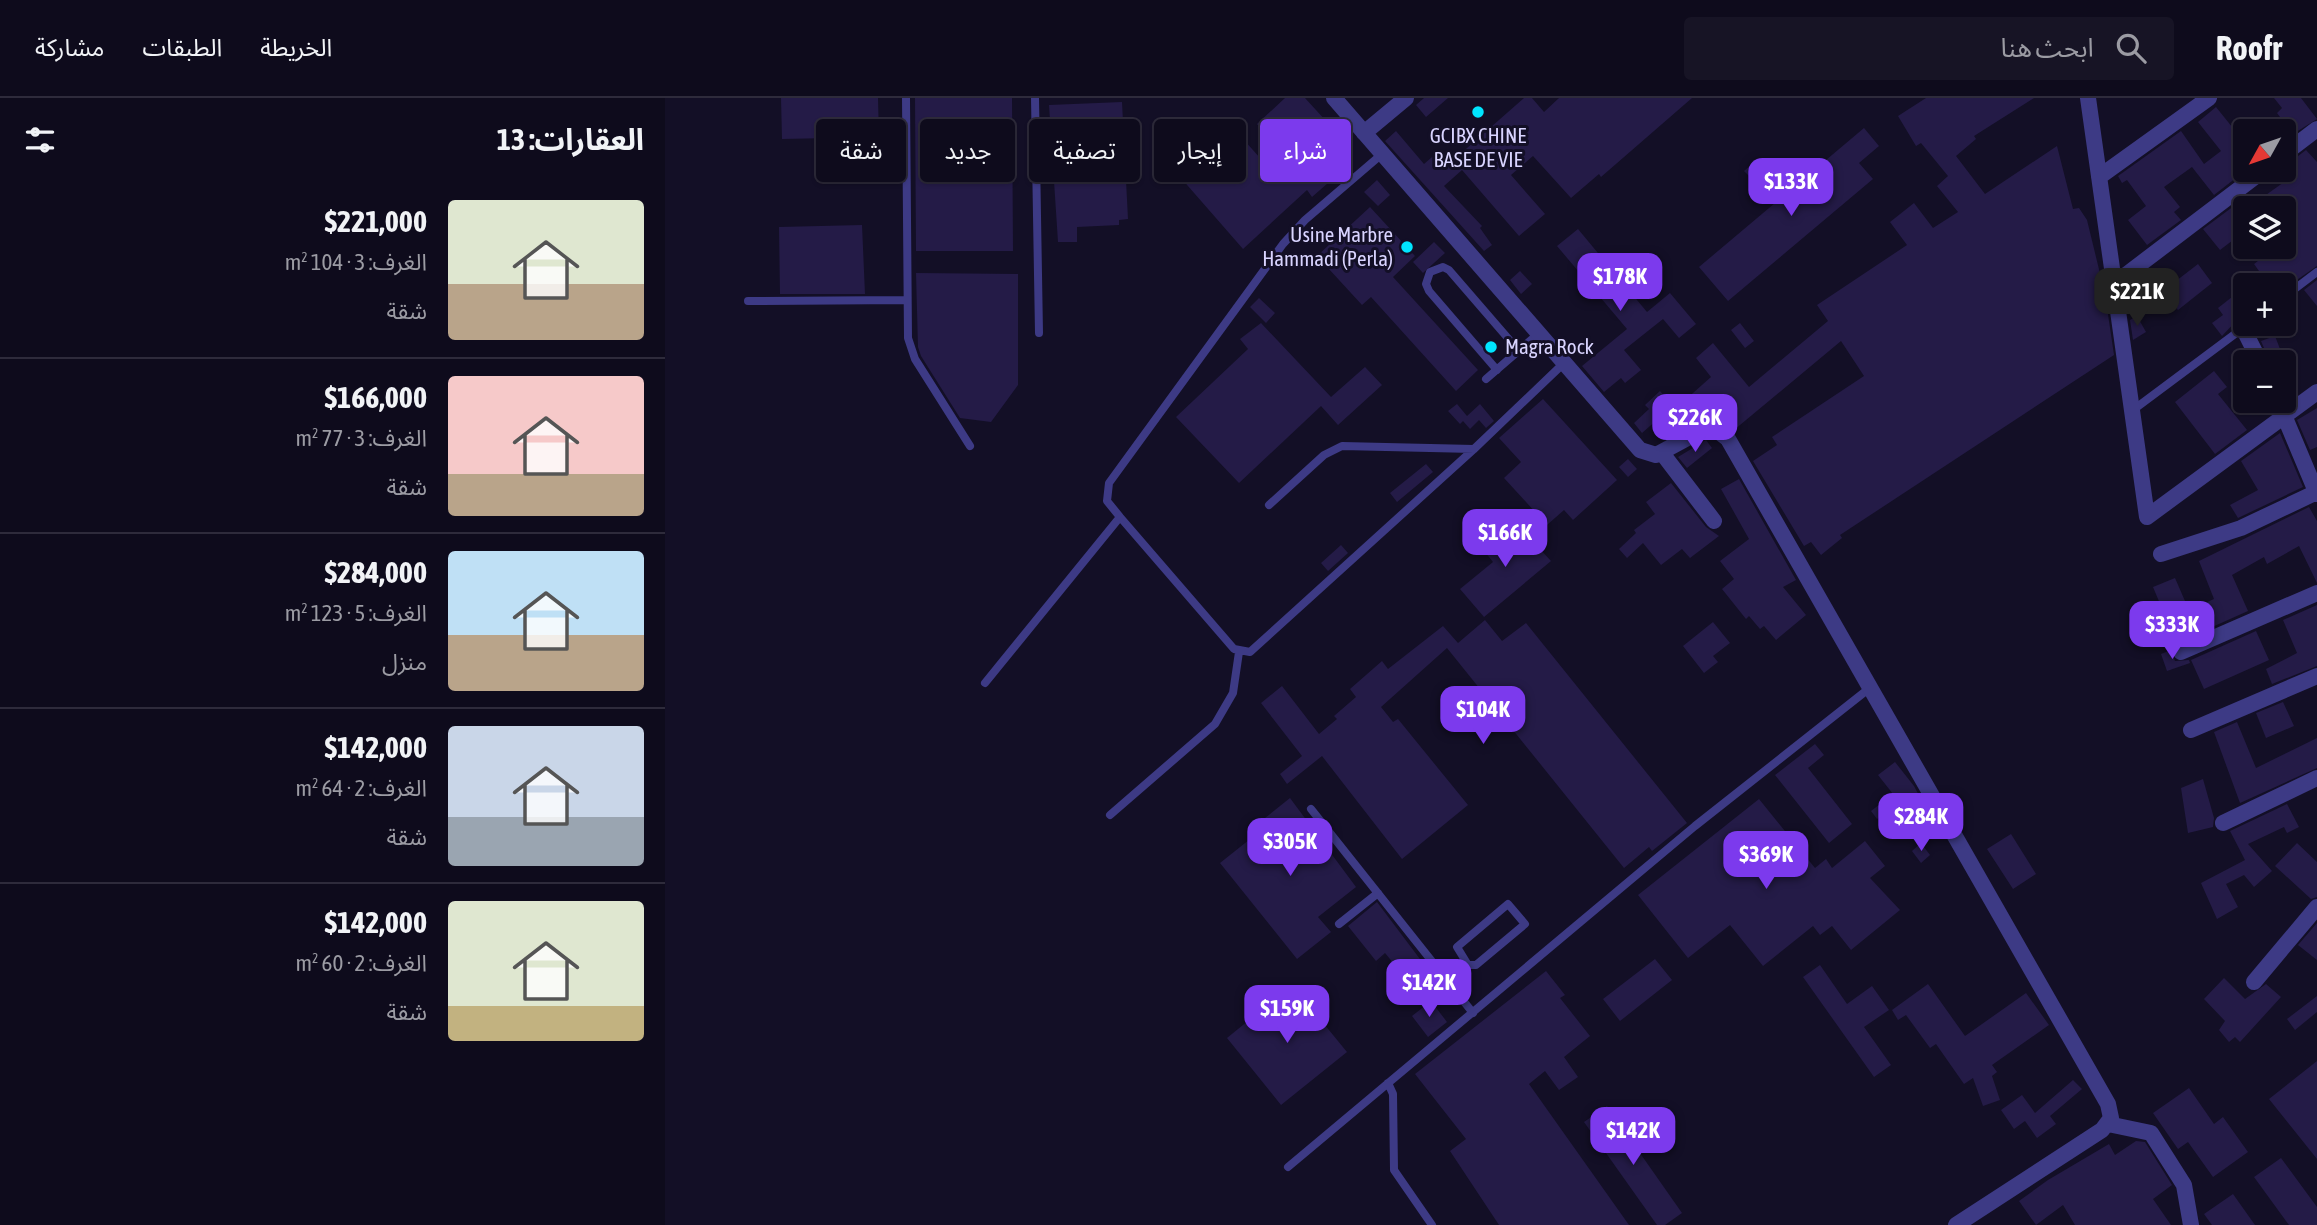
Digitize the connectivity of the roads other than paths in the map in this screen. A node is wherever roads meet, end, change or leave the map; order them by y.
1 (906, 98) edge
2 (1035, 98) edge
3 (1334, 98) edge
4 (1406, 98) edge
5 (2088, 98) edge
6 (2210, 98) edge
7 (2317, 129) edge
8 (1364, 133) junction
9 (2296, 145) edge
10 (1382, 154) junction
11 (2099, 177) junction
12 (2248, 182) edge
13 (2317, 272) edge
14 (2114, 284) junction
15 (2296, 288) edge
16 (906, 300) junction
17 (748, 301) dead end
18 (1039, 333) dead end
19 (1538, 334) junction
20 (2233, 336) edge
21 (1519, 351) junction
22 (1564, 363) junction
23 (1497, 370) junction
24 (1486, 379) dead end
25 (2317, 392) edge
26 (2296, 401) edge
27 (2132, 410) junction
28 (2274, 413) edge
29 (2284, 413) edge
30 (970, 446) dead end
31 (1474, 449) junction
32 (1662, 453) junction
33 (2317, 493) edge
34 (1269, 505) dead end
35 (1120, 517) junction
36 (1714, 521) dead end
37 (2161, 554) dead end
38 (2317, 593) edge
39 (1239, 652) junction
40 (2181, 652) dead end
41 (2317, 676) edge
42 (985, 683) dead end
43 (1871, 687) junction
44 (2191, 730) dead end
45 (2317, 778) edge
46 (1311, 809) dead end
47 (1110, 815) dead end
48 (2223, 823) dead end
49 (1378, 893) junction
50 (2317, 906) edge
51 (1339, 924) dead end
52 (1465, 960) junction
53 (1445, 977) junction
54 (2254, 982) dead end
55 (1473, 1013) junction
56 (1388, 1083) junction
57 (2108, 1124) junction
58 (1289, 1167) dead end
59 (1432, 1225) edge
60 (1956, 1225) edge
61 (2191, 1225) edge

1 - 16 lane
2 - 18 lane
3 - 8 street
4 - 8 street
5 - 11 street
6 - 11 street
7 - 9 street
8 - 10 street
10 - 19 street
10 - 35 lane
11 - 14 street
12 - 14 street
13 - 15 lane
14 - 27 street
16 - 17 lane
16 - 30 lane
19 - 21 lane
19 - 22 street
20 - 27 lane
21 - 23 lane
21 - 23 lane
22 - 31 lane
22 - 32 street
23 - 24 lane
25 - 26 street
27 - 28 street
29 - 33 street
31 - 34 lane
31 - 39 lane
32 - 36 street
32 - 43 street
33 - 37 street
35 - 39 lane
35 - 42 lane
38 - 40 street
39 - 47 lane
41 - 44 street
43 - 55 lane
43 - 57 street
45 - 48 street
46 - 49 lane
49 - 51 lane
49 - 53 lane
50 - 54 street
52 - 52 lane
52 - 53 lane
53 - 55 lane
55 - 56 lane
56 - 58 lane
56 - 59 lane
57 - 60 street
57 - 61 street

